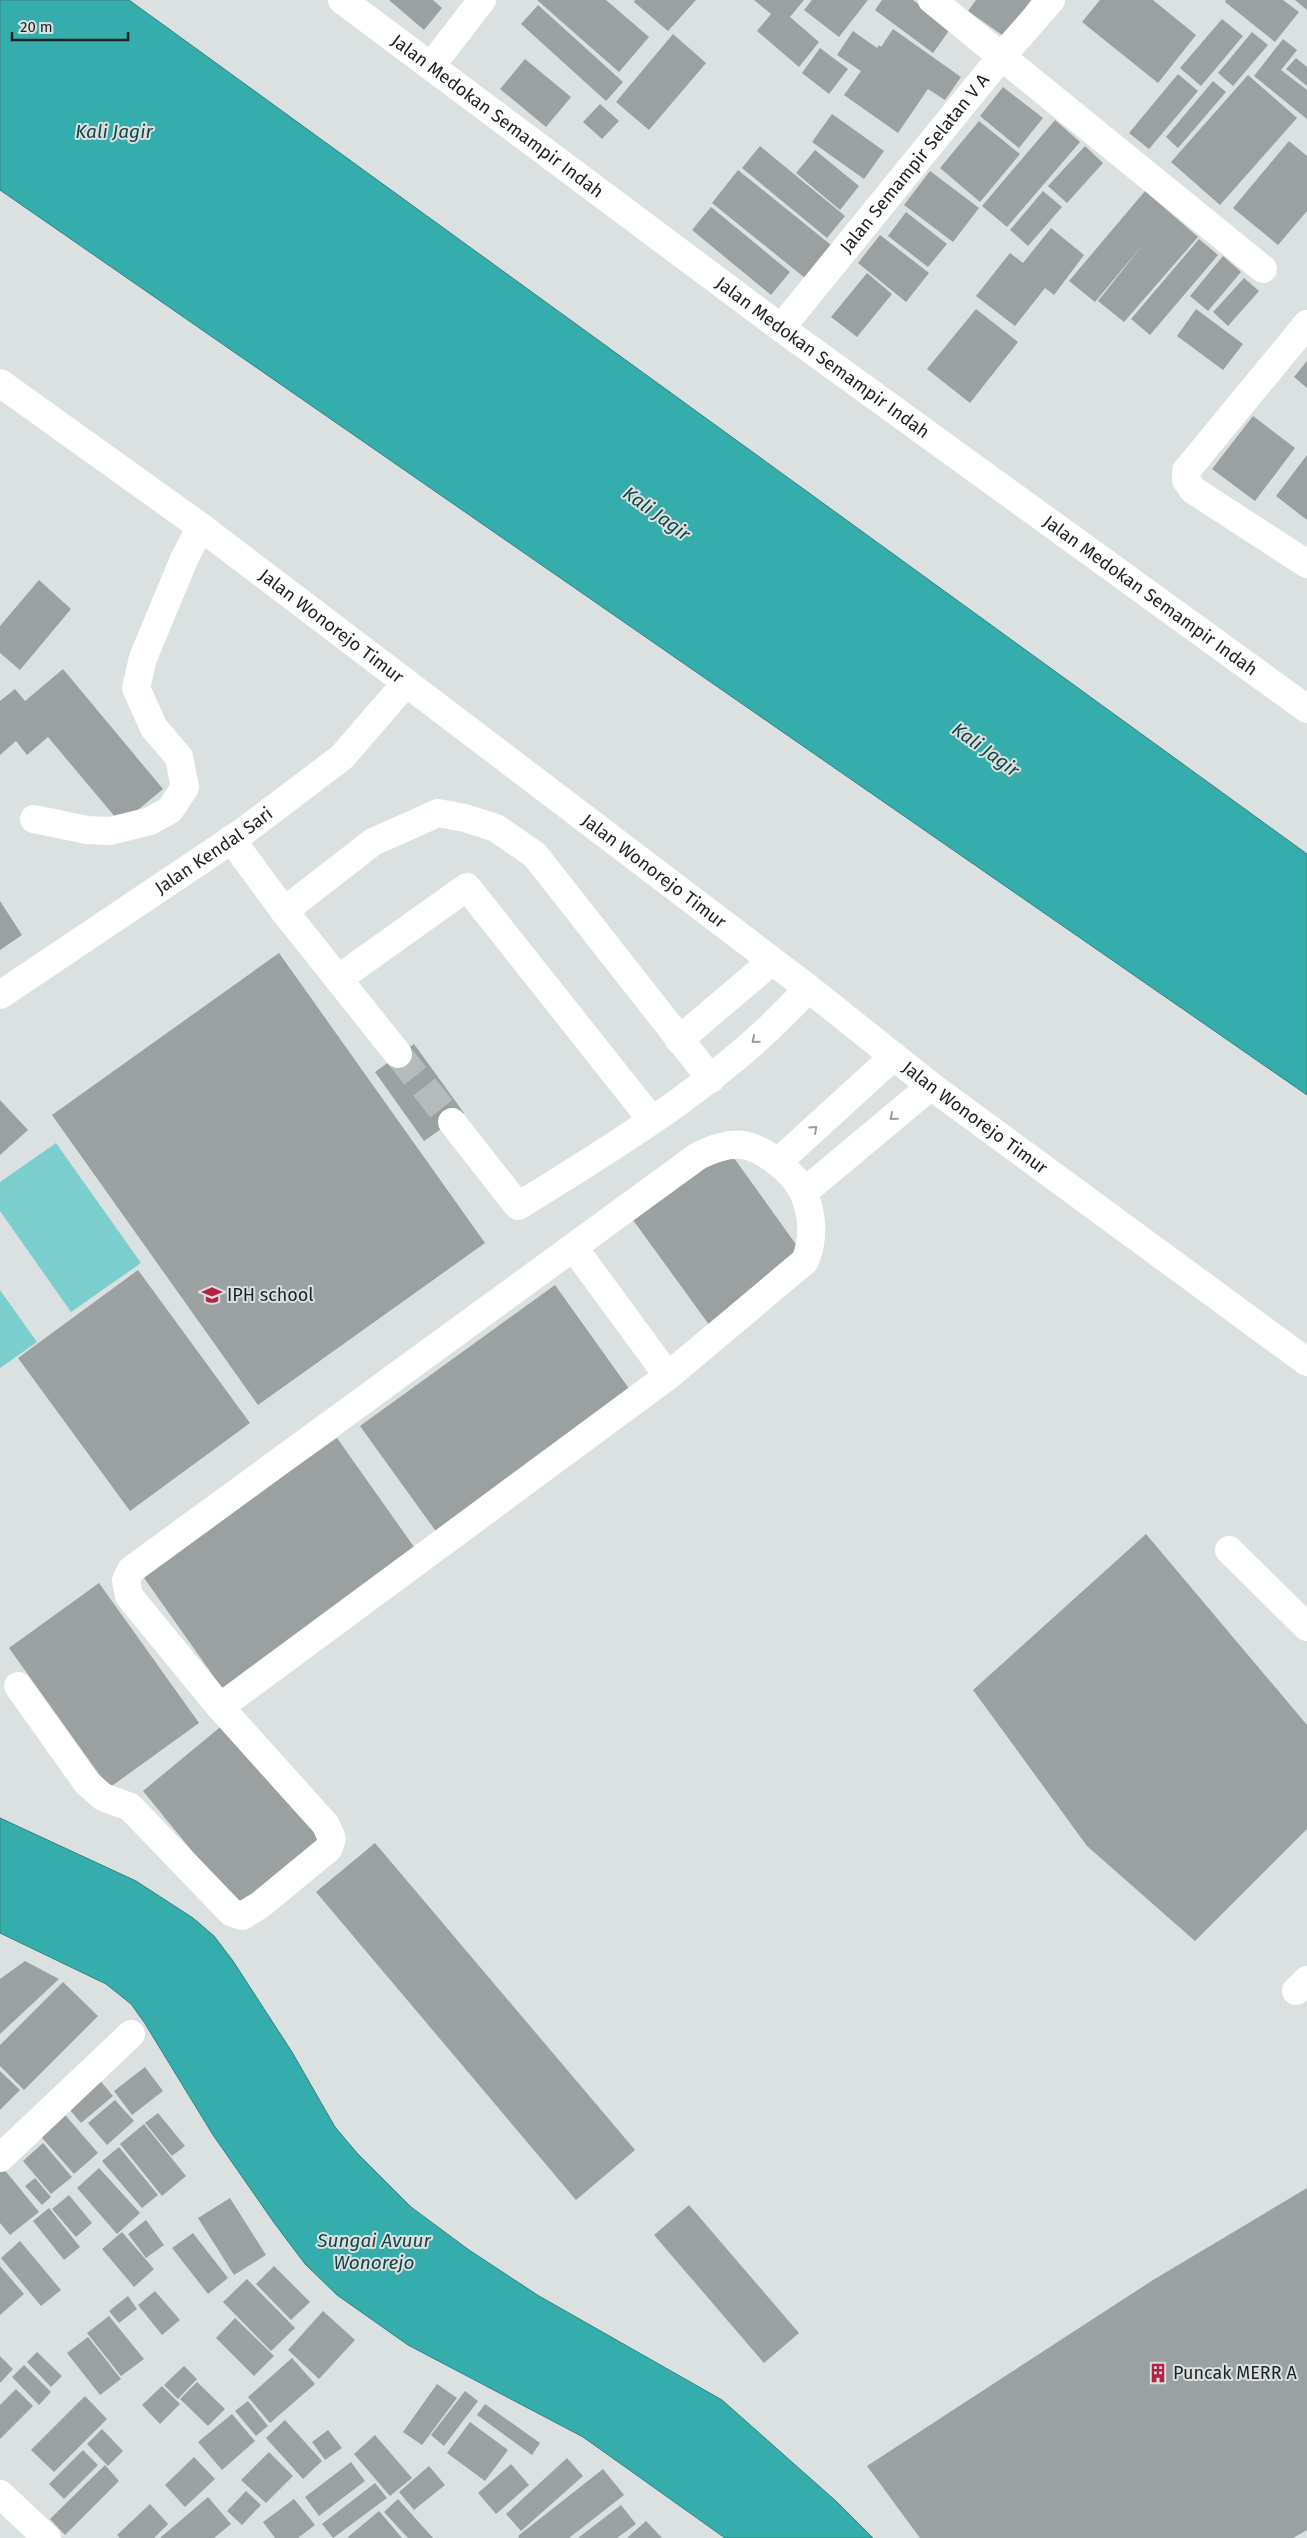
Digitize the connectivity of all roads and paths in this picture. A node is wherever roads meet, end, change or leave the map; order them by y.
1 (342, 0) edge
2 (482, 0) edge
3 (932, 0) edge
4 (1050, 0) edge
5 (1001, 57) junction
6 (431, 66) junction
7 (1263, 269) dead end
8 (1307, 324) edge
9 (781, 328) junction
10 (0, 383) edge
11 (201, 527) junction
12 (1307, 564) edge
13 (406, 683) junction
14 (1307, 709) edge
15 (34, 820) dead end
16 (231, 839) junction
17 (284, 910) junction
18 (772, 961) junction
19 (338, 979) junction
20 (808, 988) junction
21 (0, 994) edge
22 (679, 1040) junction
23 (398, 1054) tunnel mouth
24 (893, 1057) junction
25 (711, 1079) junction
26 (931, 1086) junction
27 (651, 1119) junction
28 (452, 1122) tunnel mouth
29 (778, 1162) junction
30 (804, 1192) junction
31 (574, 1248) junction
32 (1307, 1362) edge
33 (668, 1376) junction
34 (1229, 1550) dead end
35 (1307, 1627) edge
36 (18, 1686) dead end
37 (220, 1707) junction
38 (130, 2034) dead end
39 (0, 2158) edge
40 (0, 2494) edge
41 (48, 2538) edge

1 - 6 street, Jalan Medokan Semampir Indah
2 - 6 street
3 - 5 street
4 - 5 street, Jalan Semampir Selatan V A
5 - 7 street
5 - 9 street, Jalan Semampir Selatan V A
6 - 9 street, Jalan Medokan Semampir Indah
8 - 12 street
9 - 14 street, Jalan Medokan Semampir Indah
10 - 11 street, Jalan Wonorejo Timur
11 - 13 street, Jalan Wonorejo Timur
11 - 15 street
13 - 16 street, Jalan Kendal Sari
13 - 18 street, Jalan Wonorejo Timur
16 - 17 street
16 - 21 street, Jalan Kendal Sari
17 - 19 street
17 - 22 street
18 - 20 street, Jalan Wonorejo Timur
18 - 22 street
19 - 23 street
19 - 27 street
20 - 24 street, Jalan Wonorejo Timur
20 -> 25 street
22 - 25 street
24 - 26 street, Jalan Wonorejo Timur
29 -> 24 street
25 - 27 street
26 -> 30 street
26 - 32 street, Jalan Wonorejo Timur
27 - 28 street
29 - 30 street
29 - 31 street
30 - 33 street
31 - 33 street
31 - 37 street
33 - 37 street
34 - 35 street
36 - 37 street
38 - 39 street
40 - 41 street

